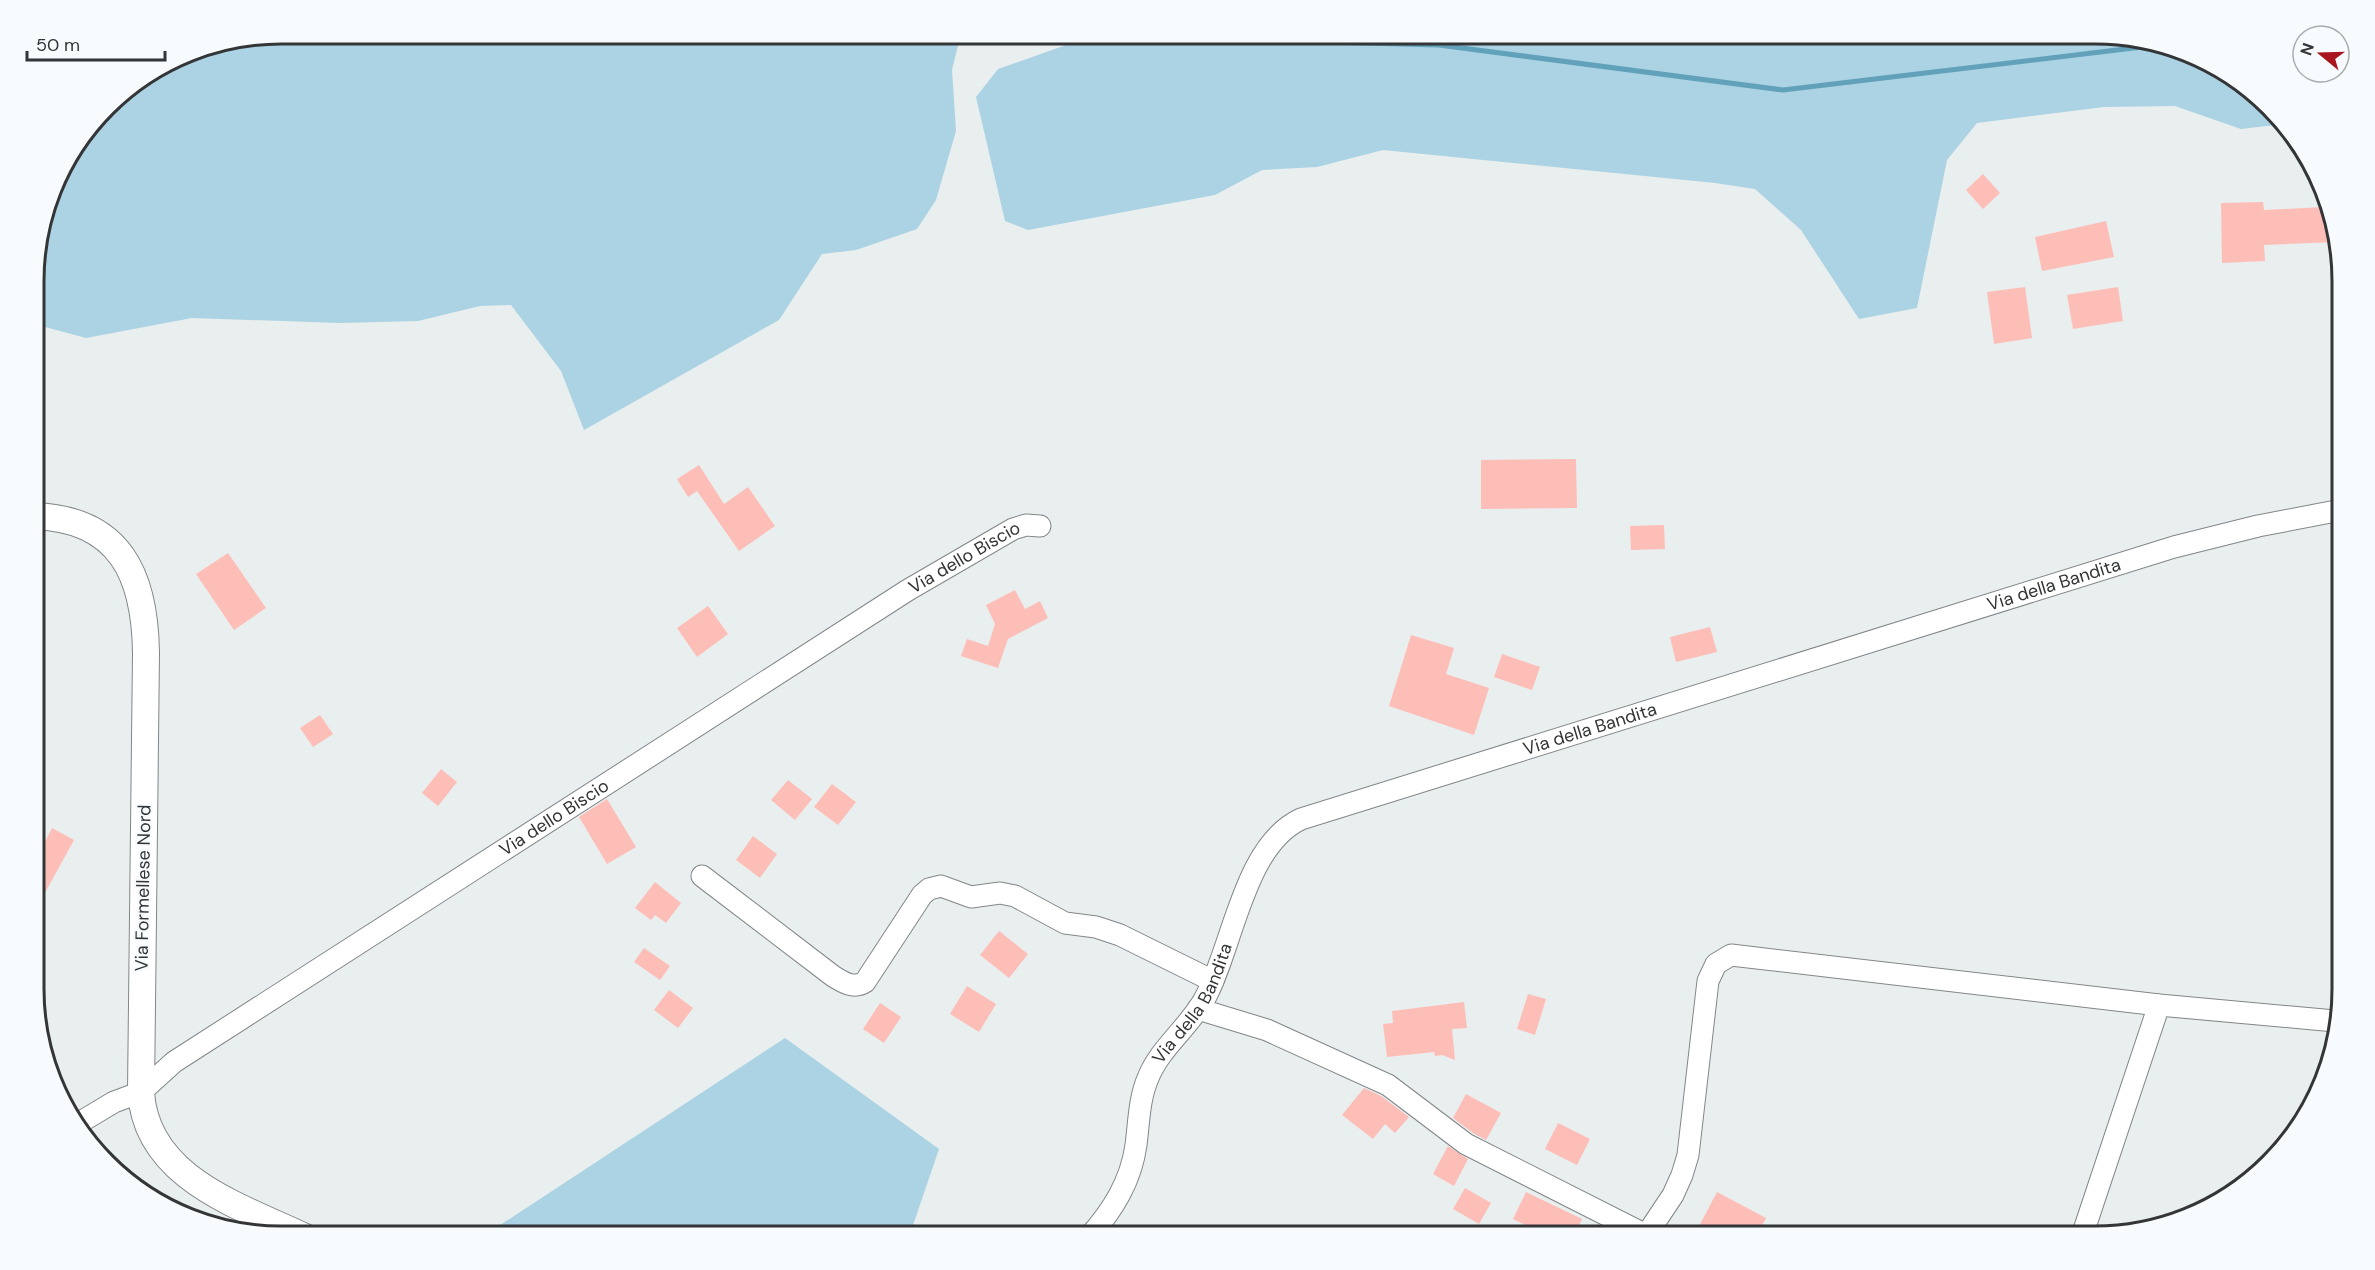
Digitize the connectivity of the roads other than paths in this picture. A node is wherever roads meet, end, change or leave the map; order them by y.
1 (2332, 512) edge
2 (44, 517) edge
3 (1040, 526) dead end
4 (702, 876) dead end
5 (1213, 981) junction
6 (2159, 1005) junction
7 (1198, 1009) junction
8 (2329, 1020) edge
9 (141, 1092) junction
10 (83, 1121) edge
11 (282, 1226) edge
12 (1098, 1226) edge
13 (1631, 1226) edge
14 (1654, 1226) edge
15 (2085, 1226) edge

1 - 5 street, Via della Bandita
2 - 9 street, Via Formellese Nord
3 - 9 street, Via dello Biscio
4 - 5 street
5 - 7 street, Via della Bandita
6 - 8 street
6 - 14 street
6 - 15 street
7 - 12 street, Via della Bandita
7 - 13 street
9 - 10 street, Via dello Biscio
9 - 11 street, Via Formellese Nord

